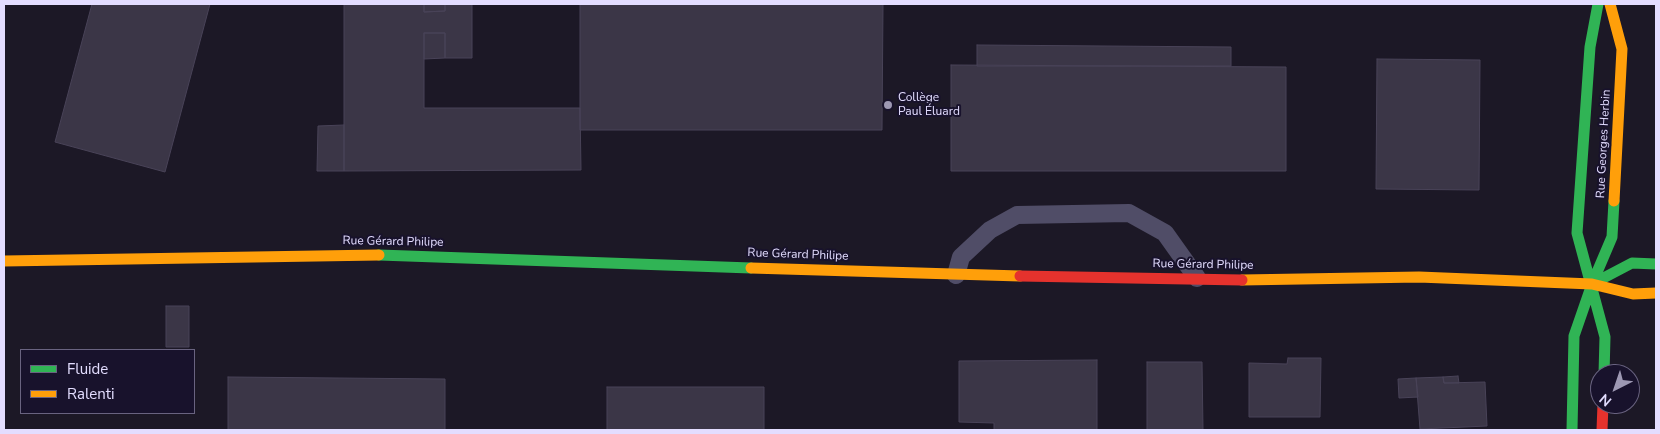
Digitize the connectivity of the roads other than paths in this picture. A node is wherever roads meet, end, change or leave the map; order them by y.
1 (1598, 4) edge
2 (1610, 4) edge
3 (4, 261) edge
4 (1656, 264) edge
5 (956, 275) junction
6 (1197, 278) junction
7 (1592, 284) junction
8 (1656, 293) edge
9 (1604, 364) edge
10 (1603, 414) edge
11 (1572, 430) edge
12 (1602, 430) edge

1 - 7 street, Rue Georges Herbin
2 - 7 street, Rue Georges Herbin
3 - 5 street, Rue Gérard Philipe
4 - 7 street
5 - 6 street, Rue Gérard Philipe
5 - 6 lane
6 - 7 street, Rue Gérard Philipe
7 - 8 street, Rue Gérard Philipe
7 - 9 street, Rue Georges Herbin
7 - 11 street, Rue Georges Herbin
10 - 12 street

